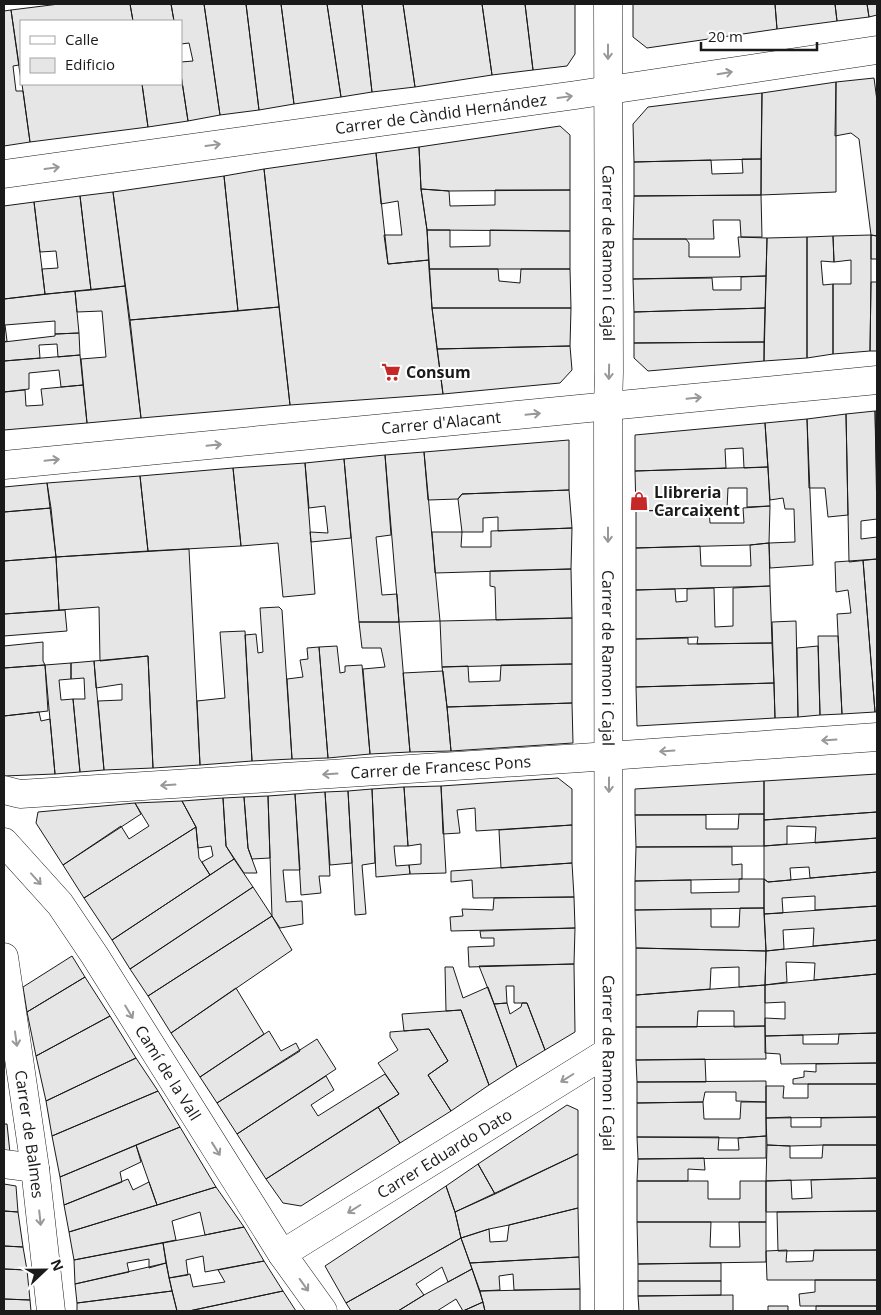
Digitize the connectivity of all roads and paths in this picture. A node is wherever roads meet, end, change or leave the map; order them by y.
1 (608, 4) edge
2 (877, 50) edge
3 (608, 91) junction
4 (4, 174) edge
5 (877, 380) edge
6 (608, 406) junction
7 (4, 465) edge
8 (877, 737) edge
9 (609, 756) junction
10 (4, 790) edge
11 (4, 842) edge
12 (4, 956) edge
13 (608, 1052) junction
14 (4, 1164) edge
15 (35, 1168) junction
16 (282, 1254) junction
17 (51, 1311) edge
18 (322, 1311) edge
19 (609, 1311) edge

1 -> 3 street, Carrer de Ramon i Cajal
3 -> 2 street, Carrer de Càndid Hernández
4 -> 3 street, Carrer de Càndid Hernández
3 -> 6 street, Carrer de Ramon i Cajal
6 -> 5 street, Carrer d'Alacant
7 -> 6 street, Carrer d'Alacant
6 -> 9 street, Carrer de Ramon i Cajal
8 -> 9 street, Carrer de Francesc Pons
9 -> 10 street, Carrer de Francesc Pons
9 -> 13 street, Carrer de Ramon i Cajal
11 -> 16 street, Camí de la Vall
12 -> 15 street, Carrer de Balmes
13 -> 16 street, Carrer Eduardo Dato
13 - 19 street, Carrer de Ramon i Cajal
14 - 15 street
15 -> 17 street, Carrer de Balmes
16 -> 18 street, Camí de la Vall

